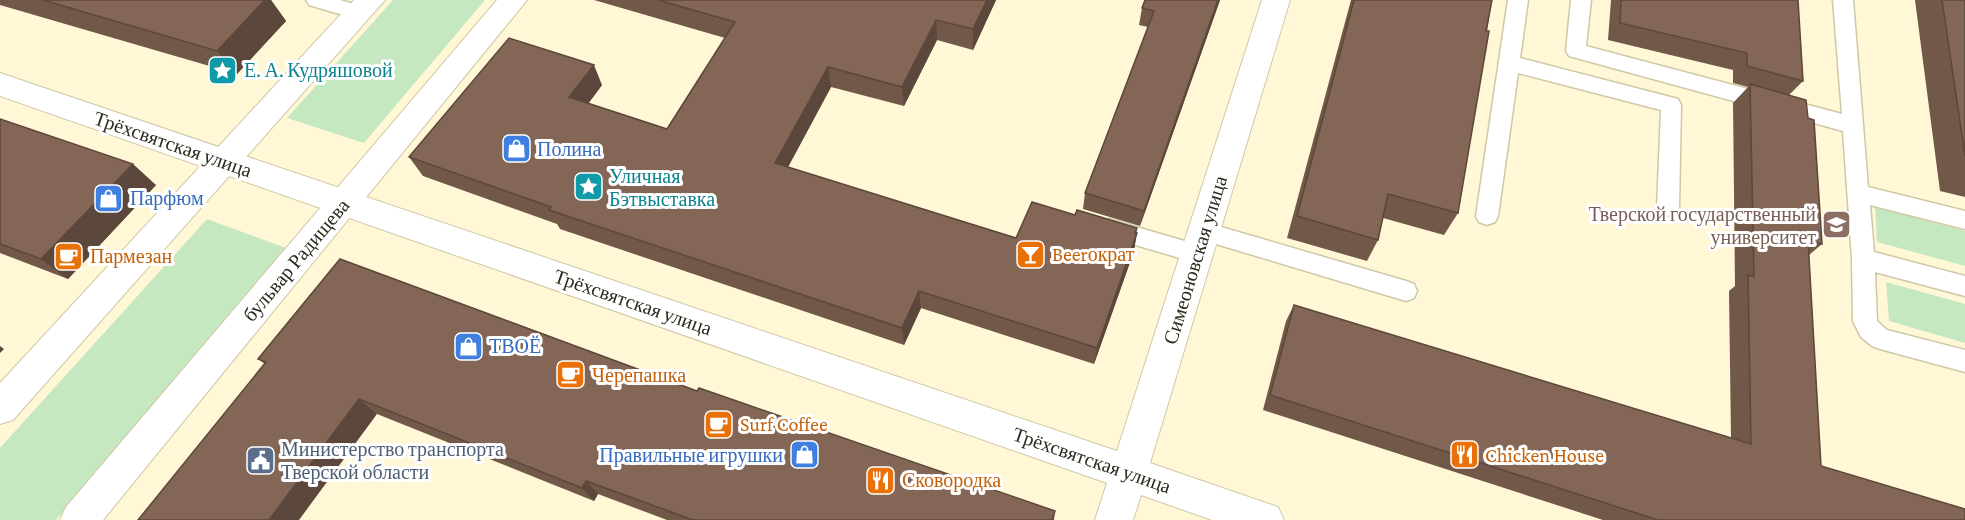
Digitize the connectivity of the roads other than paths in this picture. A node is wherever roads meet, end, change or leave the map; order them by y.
1 (316, 0) edge
2 (513, 0) edge
3 (1276, 0) edge
4 (1518, 0) edge
5 (1581, 0) edge
6 (1843, 0) edge
7 (366, 6) edge
8 (1509, 63) junction
9 (0, 84) edge
10 (1851, 125) junction
11 (225, 161) junction
12 (1858, 193) junction
13 (344, 202) junction
14 (1668, 207) dead end
15 (1487, 216) dead end
16 (1083, 220) edge
17 (1965, 220) edge
18 (1200, 243) junction
19 (1863, 259) junction
20 (1965, 286) edge
21 (1406, 291) dead end
22 (1965, 361) edge
23 (0, 408) edge
24 (1129, 473) junction
25 (79, 520) edge
26 (1114, 520) edge
27 (1265, 520) edge

1 - 7 lane
2 - 13 street, бульвар Радищева
3 - 18 street, Симеоновская улица
4 - 8 lane
5 - 10 lane
6 - 10 lane
7 - 11 street
8 - 14 lane
8 - 15 lane
9 - 11 street, Трёхсвятская улица
10 - 12 lane
11 - 13 street, Трёхсвятская улица
11 - 23 street
12 - 17 lane
12 - 19 lane
13 - 24 street, Трёхсвятская улица
13 - 25 street, бульвар Радищева
16 - 18 lane
18 - 21 lane
18 - 24 street, Симеоновская улица
19 - 20 lane
19 - 22 lane
24 - 26 street, Симеоновская улица
24 - 27 street, Трёхсвятская улица

